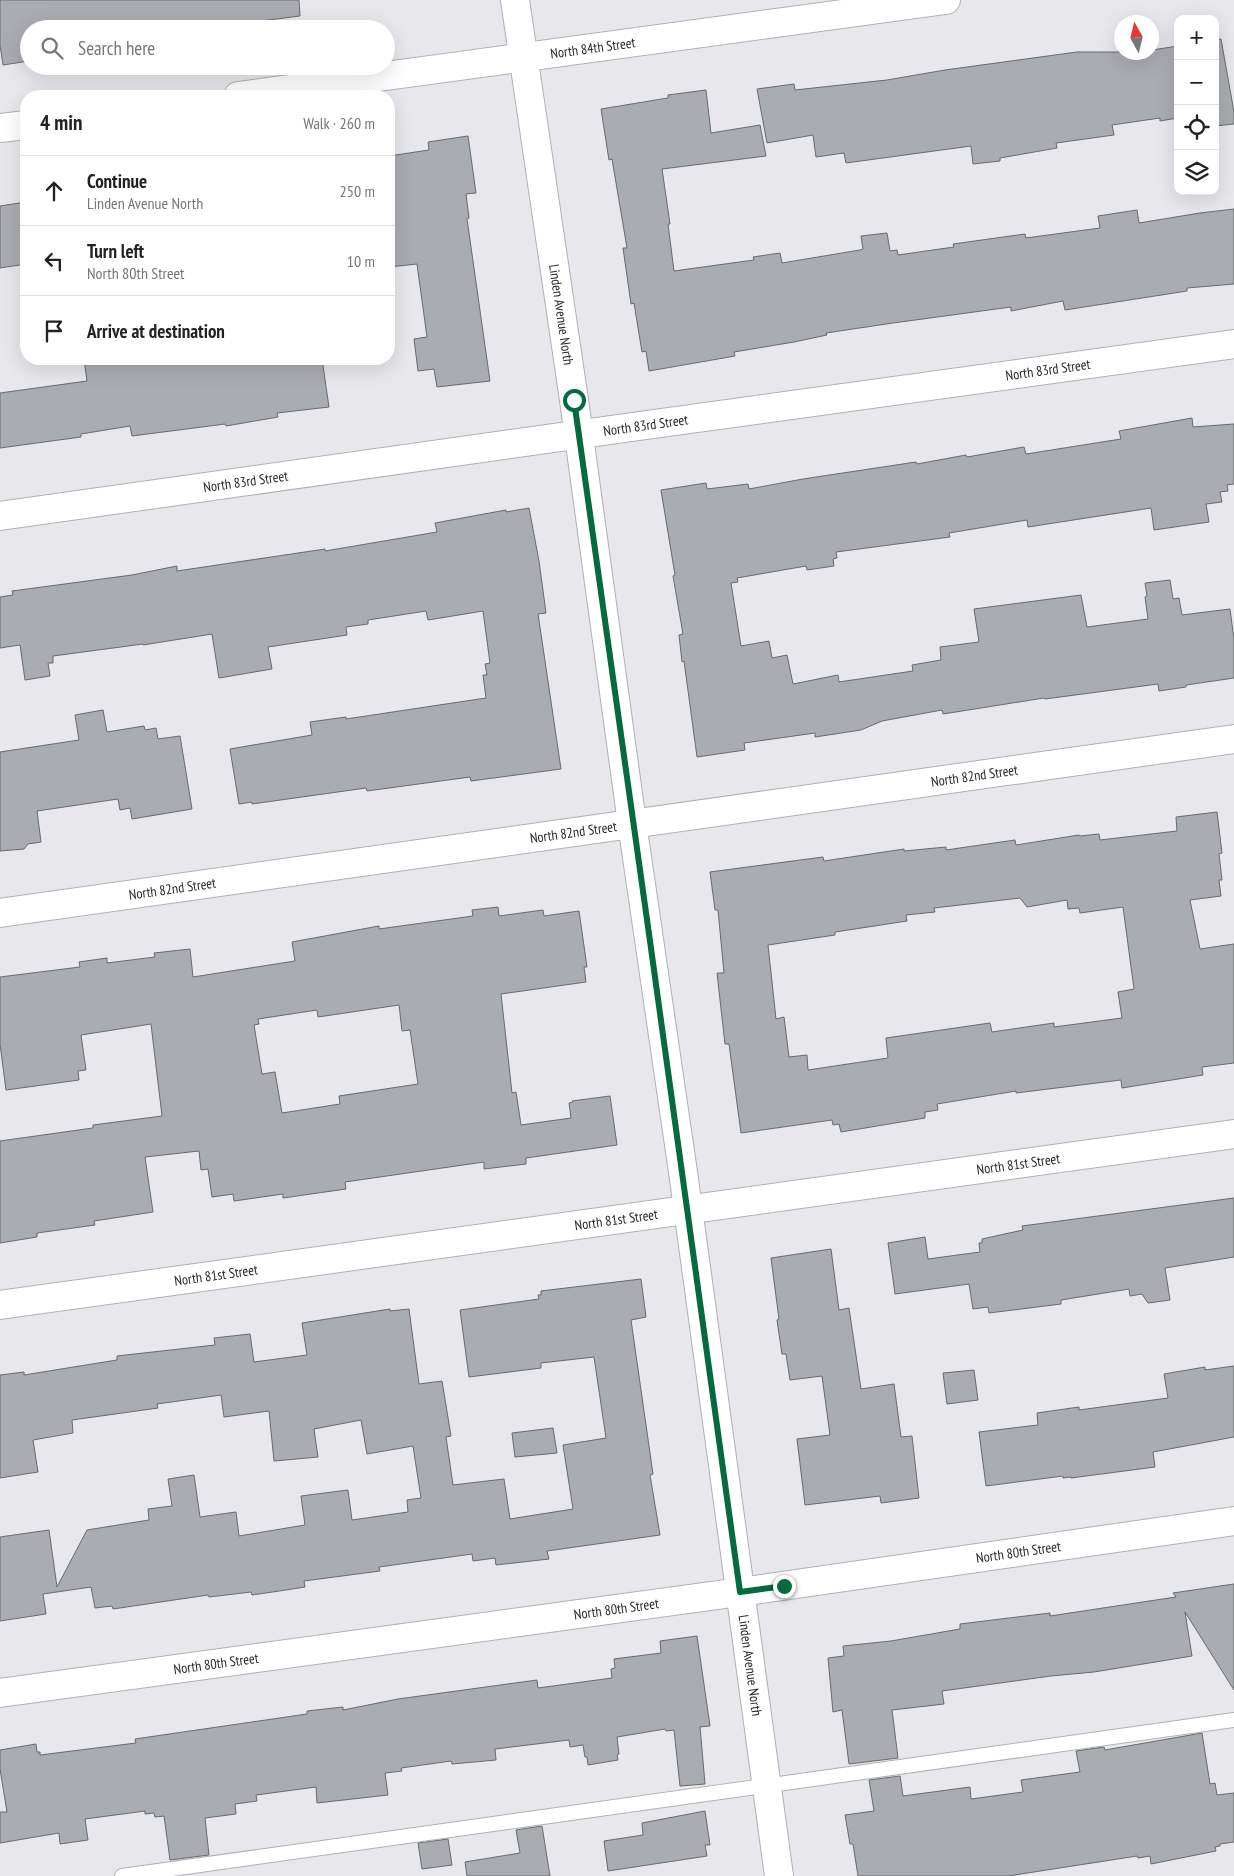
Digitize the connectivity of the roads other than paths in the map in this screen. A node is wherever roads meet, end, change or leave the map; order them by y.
1 (515, 0) edge
2 (946, 0) edge
3 (523, 58) junction
4 (283, 90) edge
5 (20, 126) edge
6 (0, 128) edge
7 (1234, 344) edge
8 (579, 434) junction
9 (0, 516) edge
10 (1234, 739) edge
11 (632, 823) junction
12 (0, 913) edge
13 (1234, 1134) edge
14 (688, 1210) junction
15 (0, 1306) edge
16 (1234, 1521) edge
17 (740, 1592) junction
18 (0, 1693) edge
19 (1234, 1720) edge
20 (766, 1786) junction
21 (122, 1876) edge
22 (779, 1876) edge

1 - 3 street, Linden Avenue North
2 - 3 street, North 84th Street
3 - 4 street, North 84th Street
3 - 8 street, Linden Avenue North
5 - 6 street
7 - 8 street, North 83rd Street
8 - 9 street, North 83rd Street
8 - 11 street, Linden Avenue North
10 - 11 street, North 82nd Street
11 - 12 street, North 82nd Street
11 - 14 street, Linden Avenue North
13 - 14 street, North 81st Street
14 - 15 street, North 81st Street
14 - 17 street, Linden Avenue North
16 - 17 street, North 80th Street
17 - 18 street, North 80th Street
17 - 20 street, Linden Avenue North
19 - 20 lane
20 - 21 lane
20 - 22 street, Linden Avenue North

